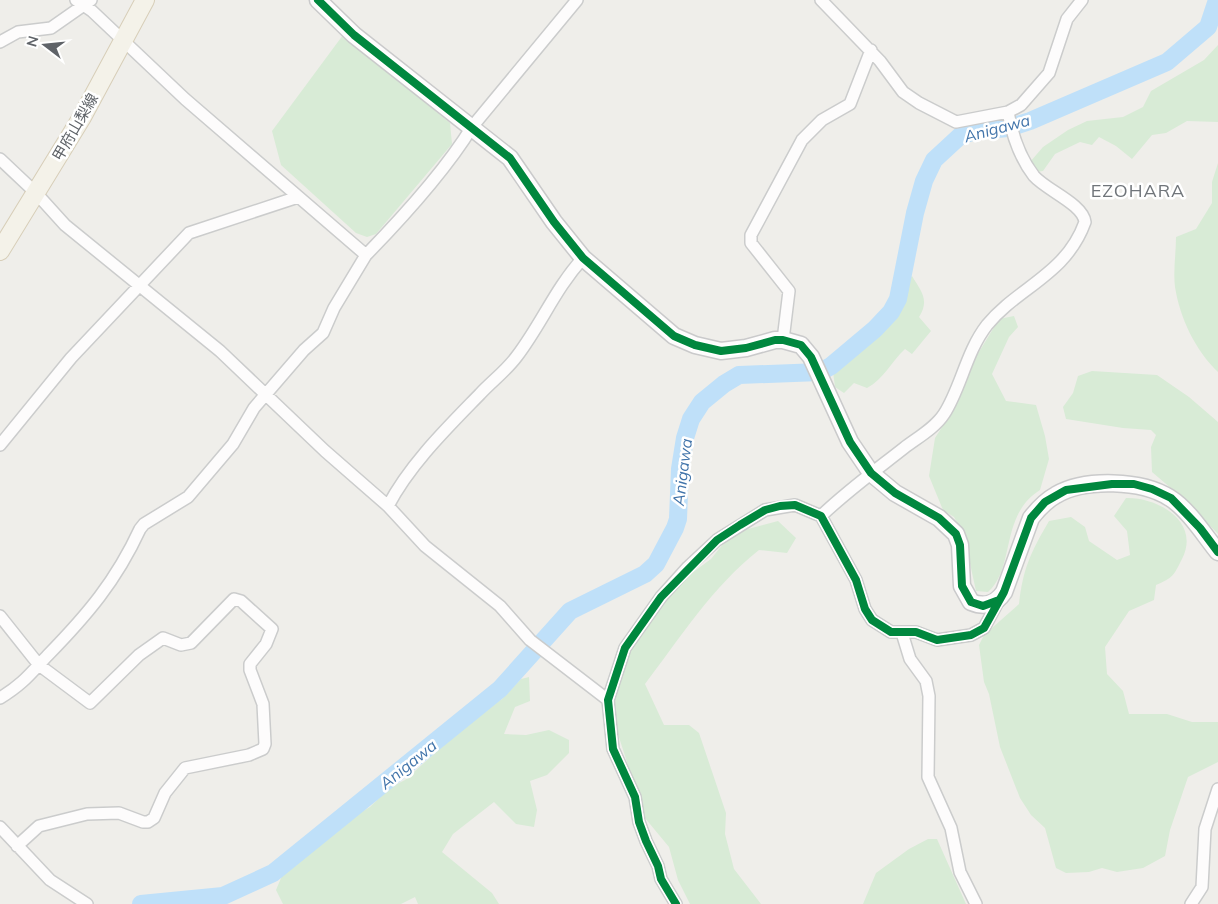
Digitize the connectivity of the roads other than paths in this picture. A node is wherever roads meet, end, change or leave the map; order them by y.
1 (146, 0) edge
2 (318, 0) edge
3 (577, 0) edge
4 (821, 0) edge
5 (1082, 0) edge
6 (83, 2) edge
7 (0, 42) edge
8 (123, 43) junction
9 (871, 50) junction
10 (1009, 115) junction
11 (472, 127) junction
12 (0, 159) edge
13 (36, 193) junction
14 (298, 197) junction
15 (0, 251) edge
16 (366, 255) junction
17 (583, 258) junction
18 (140, 286) junction
19 (783, 340) junction
20 (266, 394) junction
21 (0, 445) edge
22 (870, 473) junction
23 (388, 506) junction
24 (821, 516) junction
25 (1218, 552) edge
26 (999, 600) junction
27 (0, 616) edge
28 (902, 633) junction
29 (39, 665) junction
30 (0, 698) edge
31 (608, 700) junction
32 (1218, 789) edge
33 (0, 827) edge
34 (17, 846) junction
35 (87, 904) edge
36 (676, 904) edge
37 (976, 904) edge
38 (1191, 904) edge

1 - 8 main road, 甲府山梨線
2 - 11 street
3 - 11 street
4 - 9 street
5 - 10 street
6 - 7 street
6 - 8 street
8 - 13 main road, 甲府山梨線
8 - 14 street
9 - 10 street
9 - 19 street
10 - 22 street
11 - 16 street
11 - 17 street
12 - 13 street
13 - 15 main road, 甲府山梨線
13 - 18 street
14 - 16 street
14 - 18 street
16 - 20 street
17 - 19 street
17 - 23 street
18 - 20 street
18 - 21 street
19 - 22 street
20 - 23 street
20 - 29 street
22 - 24 street
22 - 26 street
23 - 31 street
24 - 28 street
24 - 31 street
25 - 26 street
26 - 28 street
27 - 29 street
28 - 37 street
29 - 30 street
29 - 34 street
31 - 36 street
32 - 38 street
33 - 34 street
34 - 35 street

